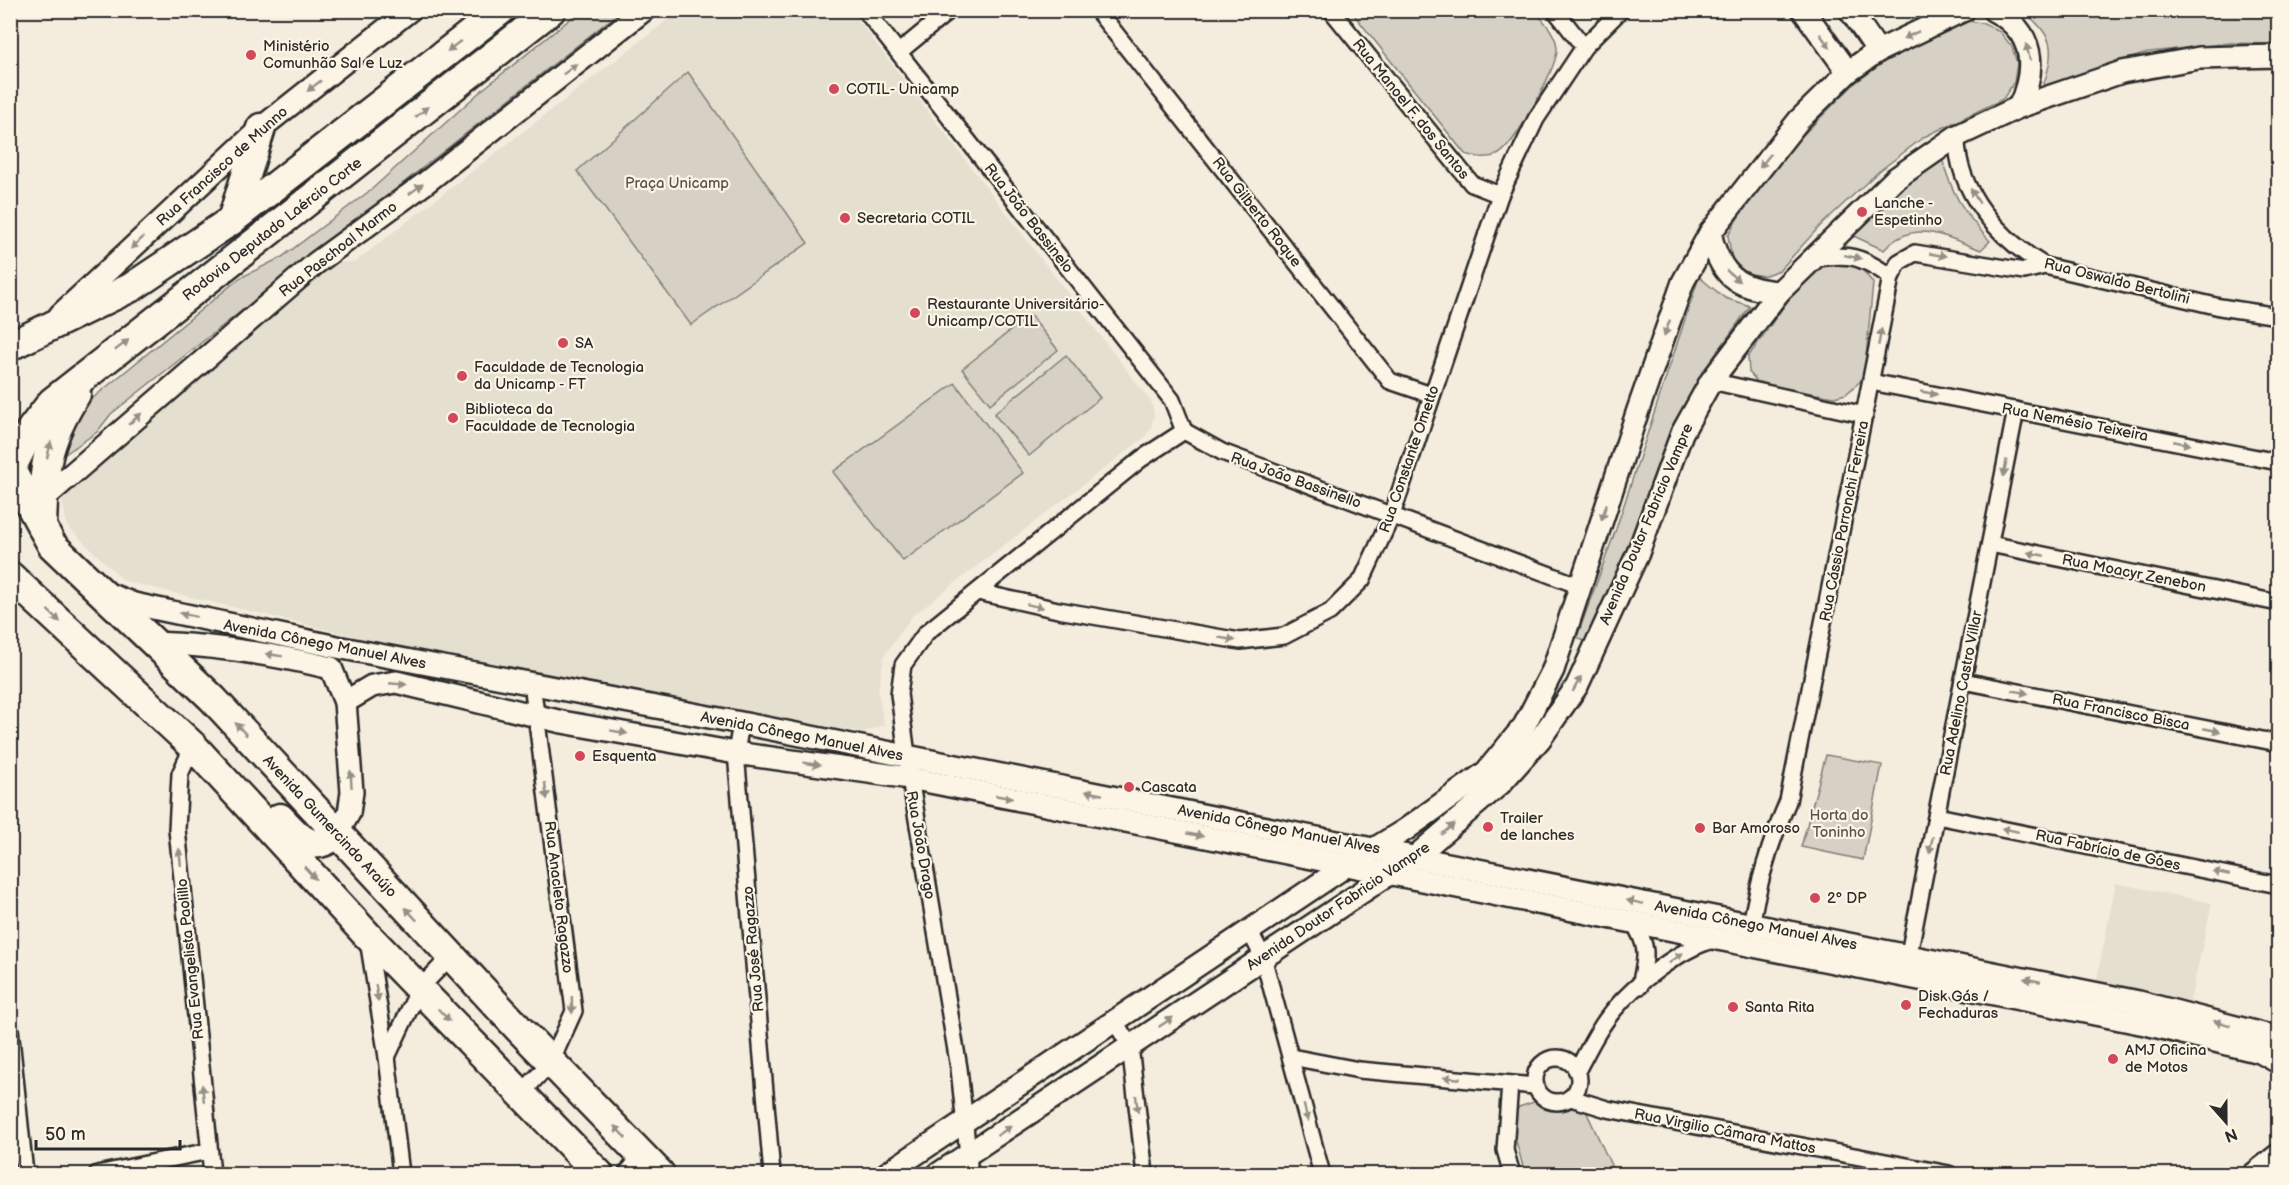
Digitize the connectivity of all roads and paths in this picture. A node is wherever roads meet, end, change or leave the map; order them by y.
1 (410, 10) edge
2 (501, 10) edge
3 (550, 10) edge
4 (644, 10) edge
5 (865, 10) edge
6 (950, 10) edge
7 (1097, 10) edge
8 (1331, 10) edge
9 (1555, 10) edge
10 (1621, 10) edge
11 (1803, 10) edge
12 (1850, 10) edge
13 (1964, 10) edge
14 (1993, 10) edge
15 (1584, 47) junction
16 (1878, 51) junction
17 (899, 52) junction
18 (2278, 56) edge
19 (1848, 72) junction
20 (2019, 107) junction
21 (261, 128) junction
22 (1957, 136) junction
23 (1500, 195) junction
24 (232, 220) junction
25 (1710, 233) junction
26 (1811, 259) junction
27 (2045, 266) junction
28 (1891, 277) junction
29 (1779, 292) junction
30 (2278, 316) edge
31 (42, 332) junction
32 (10, 346) edge
33 (93, 367) junction
34 (1711, 381) junction
35 (1871, 382) junction
36 (1431, 394) junction
37 (2016, 410) junction
38 (1865, 415) junction
39 (10, 428) edge
40 (1184, 431) junction
41 (2278, 462) edge
42 (12, 468) edge
43 (43, 499) junction
44 (1392, 515) junction
45 (42, 529) junction
46 (1990, 544) junction
47 (10, 576) edge
48 (1580, 586) junction
49 (102, 592) junction
50 (978, 592) junction
51 (2278, 603) edge
52 (153, 643) junction
53 (337, 647) junction
54 (331, 668) junction
55 (1963, 681) junction
56 (532, 683) junction
57 (345, 702) junction
58 (535, 714) junction
59 (741, 723) junction
60 (184, 737) junction
61 (2278, 743) edge
62 (736, 753) junction
63 (907, 756) junction
64 (910, 778) junction
65 (1937, 816) junction
66 (337, 834) junction
67 (1374, 848) junction
68 (1416, 856) junction
69 (1346, 866) junction
70 (1389, 874) junction
71 (2278, 885) edge
72 (1633, 922) junction
73 (1751, 926) junction
74 (1249, 930) junction
75 (367, 935) junction
76 (1716, 939) junction
77 (1909, 955) junction
78 (451, 956) junction
79 (1263, 957) junction
80 (1905, 976) junction
81 (1640, 986) junction
82 (419, 988) junction
83 (1114, 1020) junction
84 (10, 1028) edge
85 (2278, 1038) edge
86 (1130, 1046) junction
87 (387, 1057) junction
88 (1291, 1057) junction
89 (551, 1062) junction
90 (2278, 1062) edge
91 (1573, 1078) junction
92 (1535, 1080) junction
93 (1510, 1084) junction
94 (521, 1094) junction
95 (965, 1124) junction
96 (209, 1151) junction
97 (2278, 1155) edge
98 (969, 1165) edge
99 (643, 1168) edge
100 (25, 1174) edge
101 (97, 1174) edge
102 (212, 1174) edge
103 (401, 1174) edge
104 (599, 1174) edge
105 (772, 1174) edge
106 (886, 1174) edge
107 (938, 1174) edge
108 (1145, 1174) edge
109 (1322, 1174) edge
110 (1512, 1174) edge
111 (1949, 1174) edge
112 (2254, 1174) edge

1 -> 21 street, Rua Francisco de Munno
2 -> 24 highway
33 -> 3 highway, Rodovia Deputado Laércio Corte
43 -> 4 street, Rua Paschoal Marmo
5 - 17 street, Rua João Bassinelo
6 - 17 street
7 - 36 street, Rua Gilberto Roque
8 - 23 street, Rua Manoel F. dos Santos
9 - 15 street
10 - 15 street, Rua Constante Ometto
11 -> 19 street
12 - 16 street
13 -> 16 street, Avenida Doutor Fabricio Vampre
20 -> 14 street
15 - 23 street, Rua Constante Ometto
16 - 19 street, Avenida Doutor Fabricio Vampre
17 - 40 street, Rua João Bassinelo
18 - 20 street, Avenida Doutor Fabricio Vampre
19 -> 25 street, Avenida Doutor Fabricio Vampre
20 - 22 street, Avenida Doutor Fabricio Vampre
21 - 24 highway
21 -> 31 street, Rua Francisco de Munno
22 - 26 street, Avenida Doutor Fabricio Vampre
27 -> 22 street, Rua Oswaldo Bertolini
23 - 36 street, Rua Constante Ometto
24 - 31 highway
25 -> 29 street
25 -> 48 street, Avenida Doutor Fabricio Vampre
26 -> 28 street
26 - 29 street, Avenida Doutor Fabricio Vampre
28 -> 27 street
27 - 30 street, Rua Oswaldo Bertolini
35 -> 28 street, Rua Cássio Parronchi Ferreira
29 - 34 street, Avenida Doutor Fabricio Vampre
31 - 32 highway
33 - 42 highway, Rodovia Deputado Laércio Corte
43 -> 33 highway
34 - 38 street
68 -> 34 street, Avenida Doutor Fabricio Vampre
35 -> 37 street, Rua Nemésio Teixeira
35 - 38 street, Rua Cássio Parronchi Ferreira
36 - 44 street, Rua Constante Ometto
37 -> 41 street, Rua Nemésio Teixeira
37 -> 46 street, Rua Adelino Castro Villar
38 - 73 street, Rua Cássio Parronchi Ferreira
39 - 42 highway
40 - 44 street, Rua João Bassinello
40 - 50 street, Rua João Drago
42 - 45 highway, Avenida Gumercindo Araújo
43 - 45 highway
44 - 48 street, Rua João Bassinello
50 -> 44 street, Rua Constante Ometto
45 - 49 highway, Avenida Gumercindo Araújo
51 -> 46 street, Rua Moacyr Zenebon
46 - 55 street, Rua Adelino Castro Villar
47 -> 60 highway
48 - 67 street, Avenida Doutor Fabricio Vampre
49 - 52 highway, Avenida Gumercindo Araújo
53 -> 49 street, Avenida Cônego Manuel Alves
50 - 63 street, Rua João Drago
54 -> 52 street, Avenida Cônego Manuel Alves
66 -> 52 highway, Avenida Gumercindo Araújo
53 - 54 street
53 - 56 street, Avenida Cônego Manuel Alves
54 - 57 street
55 -> 61 street, Rua Francisco Bisca
55 - 65 street, Rua Adelino Castro Villar
56 - 58 street, Rua Anacleto Ragazzo
56 - 59 street, Avenida Cônego Manuel Alves
57 -> 58 street, Avenida Cônego Manuel Alves
66 -> 57 street
58 -> 62 street, Avenida Cônego Manuel Alves
58 -> 89 street, Rua Anacleto Ragazzo
59 - 62 street, Rua José Ragazzo
59 - 63 street, Avenida Cônego Manuel Alves
60 - 66 highway
60 -> 75 highway
96 -> 60 street, Rua Evangelista Paolillo
62 -> 64 street, Avenida Cônego Manuel Alves
62 - 105 street, Rua José Ragazzo
63 - 64 street, Rua João Drago
67 -> 63 street, Avenida Cônego Manuel Alves
64 -> 69 street, Avenida Cônego Manuel Alves
64 - 95 street, Rua João Drago
71 -> 65 street, Rua Fabrício de Góes
65 -> 77 street, Rua Adelino Castro Villar
78 -> 66 highway, Avenida Gumercindo Araújo
67 - 68 street, Avenida Cônego Manuel Alves
67 - 69 street, Avenida Doutor Fabricio Vampre
68 - 70 street, Avenida Doutor Fabricio Vampre
73 -> 68 street, Avenida Cônego Manuel Alves
69 - 70 street, Avenida Cônego Manuel Alves
69 - 74 street, Avenida Doutor Fabricio Vampre
70 - 72 street, Avenida Cônego Manuel Alves
70 - 79 street, Avenida Doutor Fabricio Vampre
72 - 76 street, Avenida Cônego Manuel Alves
72 - 81 street
73 - 77 street, Avenida Cônego Manuel Alves
74 - 79 street
74 - 83 street, Avenida Doutor Fabricio Vampre
75 - 82 highway
75 -> 87 street
76 - 80 street, Avenida Cônego Manuel Alves
81 -> 76 street
77 - 80 street, Rua Adelino Castro Villar
85 -> 77 street, Avenida Cônego Manuel Alves
78 - 82 street
78 - 89 highway, Avenida Gumercindo Araújo
86 -> 79 street, Avenida Doutor Fabricio Vampre
79 - 88 street
80 - 90 street, Avenida Cônego Manuel Alves
81 - 91 street
82 - 87 street
82 -> 94 highway
83 - 86 street
83 - 95 street, Avenida Doutor Fabricio Vampre
84 - 100 street
98 -> 86 street, Avenida Doutor Fabricio Vampre
86 -> 108 street
87 - 103 street
93 -> 88 street
88 -> 109 street
89 - 94 street, Rua Anacleto Ragazzo
99 -> 89 highway, Avenida Gumercindo Araújo
91 - 92 street
91 - 92 street
91 - 111 street, Rua Virgilio Câmara Mattos
92 - 93 street
93 - 110 street
94 - 104 highway
95 - 98 street, Rua João Drago
95 - 106 street, Avenida Doutor Fabricio Vampre
96 - 101 street
96 - 102 street, Rua Evangelista Paolillo
97 - 112 street
98 - 107 street, Avenida Doutor Fabricio Vampre

